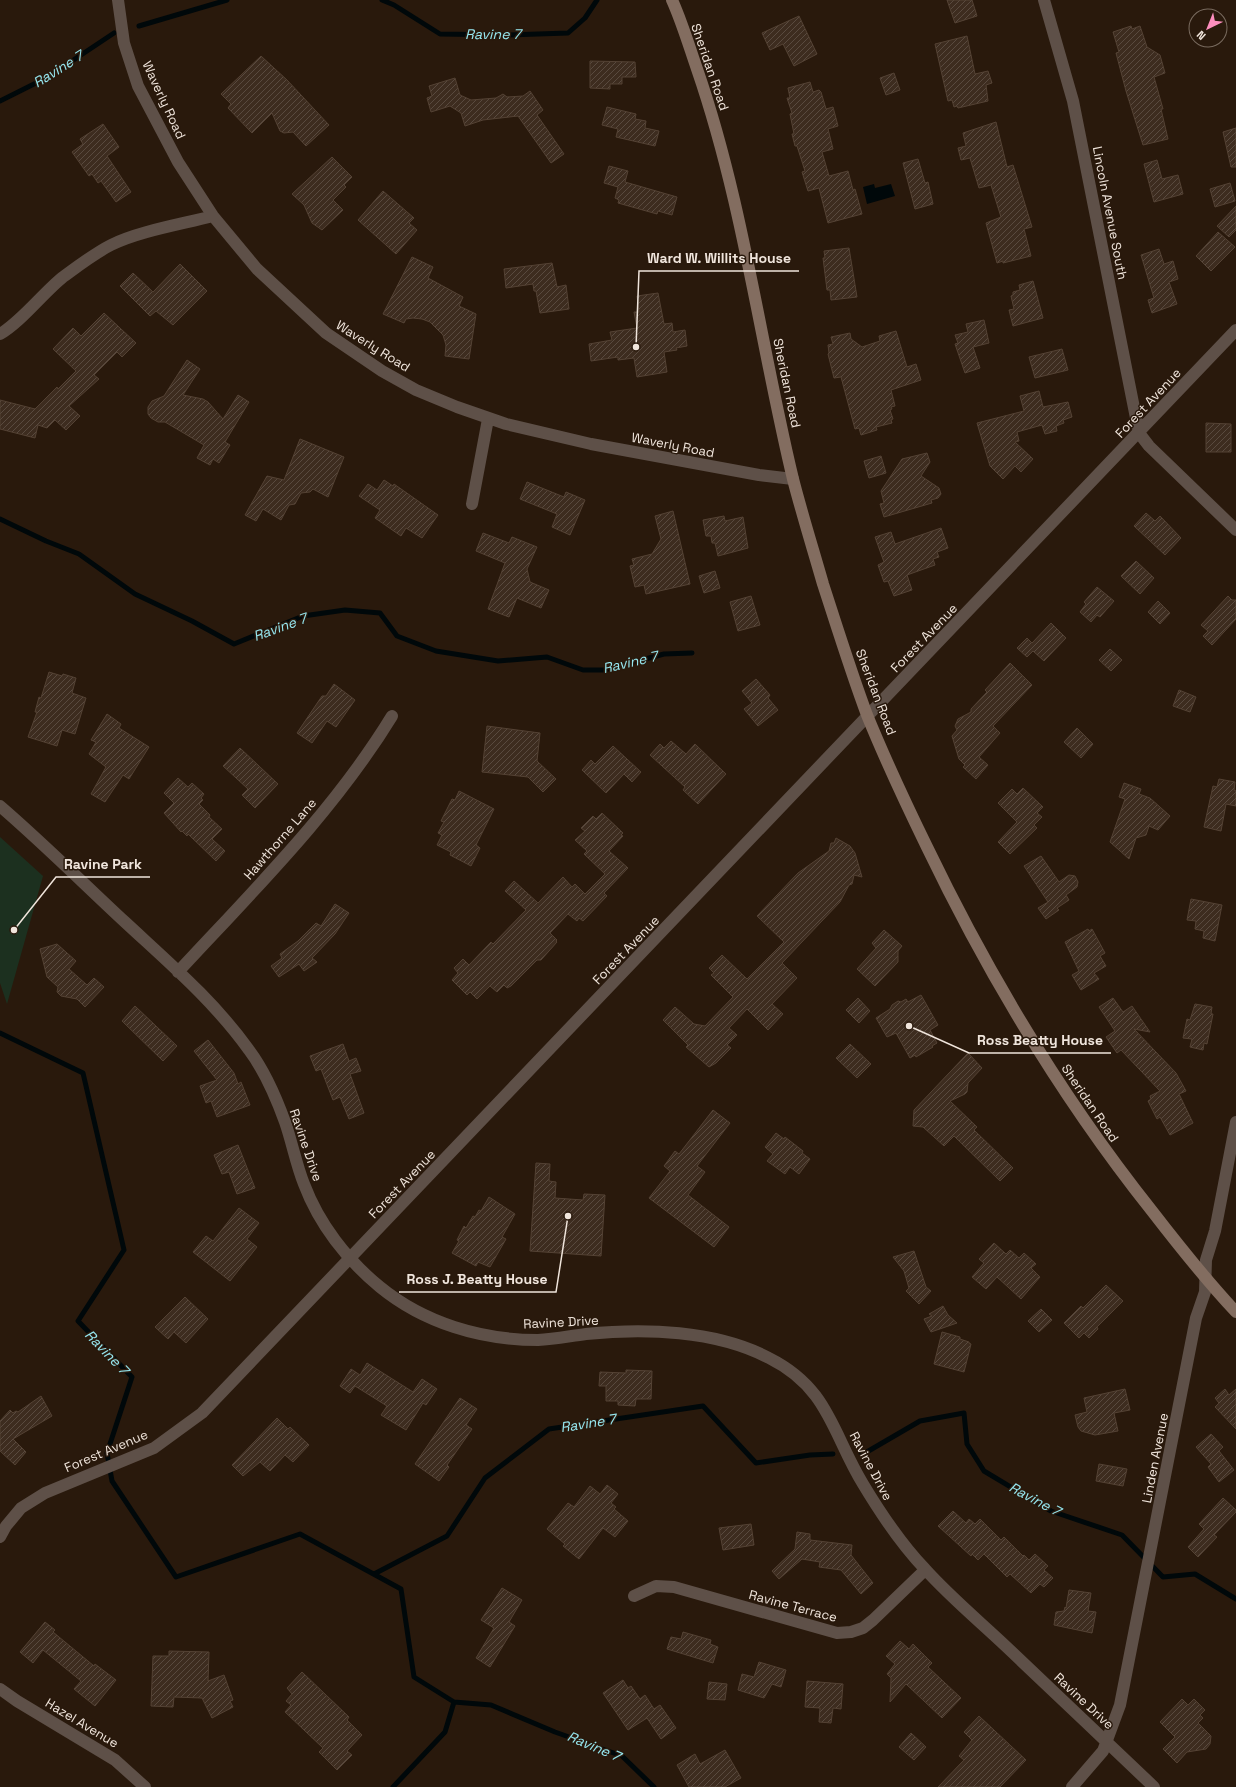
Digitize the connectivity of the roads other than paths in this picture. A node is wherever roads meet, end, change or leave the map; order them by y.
1 (118, 0) edge
2 (672, 0) edge
3 (1044, 0) edge
4 (213, 216) junction
5 (1236, 330) edge
6 (0, 334) edge
7 (488, 419) junction
8 (1139, 433) junction
9 (793, 479) junction
10 (472, 504) dead end
11 (1236, 530) edge
12 (392, 716) dead end
13 (868, 717) junction
14 (0, 806) edge
15 (178, 972) junction
16 (1236, 1122) edge
17 (350, 1258) junction
18 (1205, 1278) junction
19 (1236, 1312) edge
20 (0, 1537) edge
21 (925, 1570) junction
22 (634, 1596) dead end
23 (0, 1689) edge
24 (1107, 1742) junction
25 (145, 1787) edge
26 (1072, 1787) edge
27 (1154, 1787) edge

1 - 4 street, Waverly Road
2 - 9 street, Sheridan Road
3 - 8 street, Lincoln Avenue South
4 - 6 street
4 - 7 street, Waverly Road
5 - 8 street, Forest Avenue
7 - 9 street, Waverly Road
7 - 10 street
8 - 11 street
8 - 13 street, Forest Avenue
9 - 13 street, Sheridan Road
12 - 15 street, Hawthorne Lane
13 - 17 street, Forest Avenue
13 - 18 street, Sheridan Road
14 - 15 street, Ravine Drive
15 - 17 street, Ravine Drive
16 - 18 street, Linden Avenue
17 - 20 street, Forest Avenue
17 - 21 street, Ravine Drive
18 - 19 street, Sheridan Road
18 - 24 street, Linden Avenue
21 - 22 street, Ravine Terrace
21 - 24 street, Ravine Drive
23 - 25 street, Hazel Avenue
24 - 26 street, Linden Avenue
24 - 27 street, Ravine Drive

